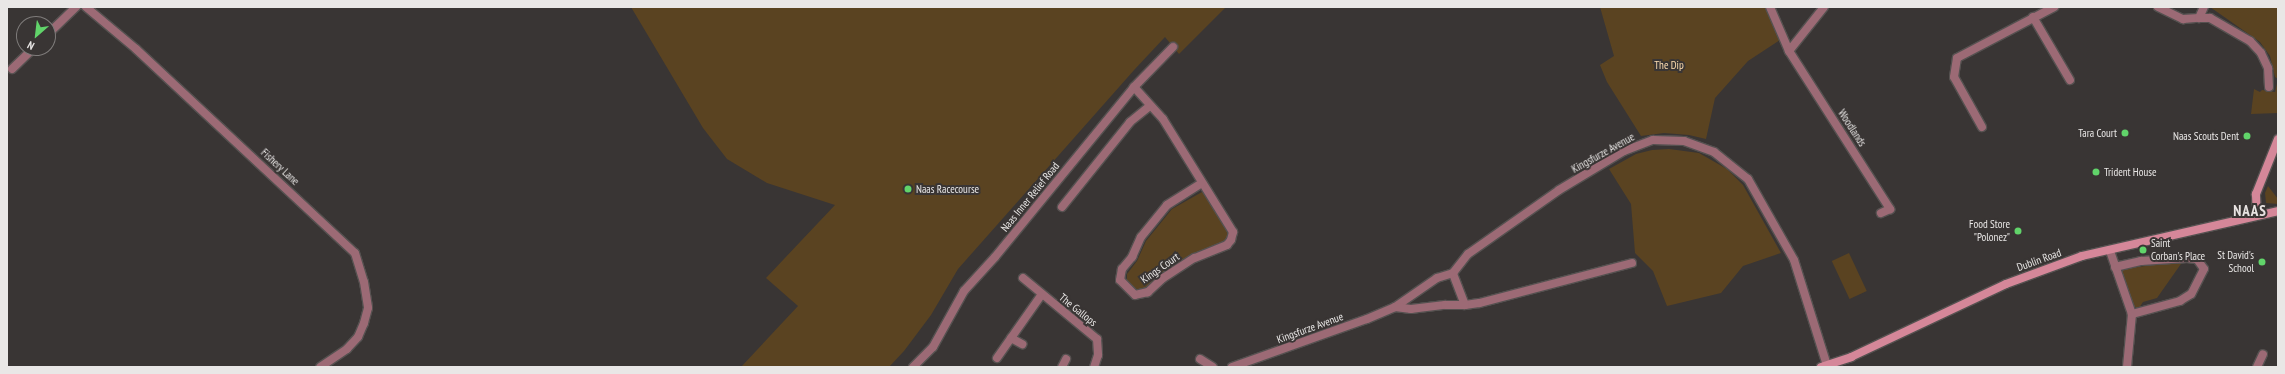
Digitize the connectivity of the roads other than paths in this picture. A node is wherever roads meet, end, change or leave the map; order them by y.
1 (76, 7) edge
2 (86, 7) edge
3 (1770, 7) edge
4 (1824, 7) edge
5 (2054, 7) edge
6 (2158, 7) edge
7 (2204, 7) edge
8 (2033, 18) junction
9 (2199, 18) junction
10 (56, 26) edge
11 (1173, 47) dead end
12 (1789, 51) junction
13 (26, 56) edge
14 (12, 69) dead end
15 (2070, 80) dead end
16 (1134, 87) junction
17 (2268, 87) dead end
18 (1150, 106) junction
19 (1982, 128) dead end
20 (2278, 139) edge
21 (1202, 183) junction
22 (1062, 207) dead end
23 (2278, 211) edge
24 (1881, 213) dead end
25 (2257, 215) junction
26 (2110, 251) junction
27 (1632, 263) dead end
28 (2115, 267) junction
29 (1453, 273) junction
30 (1023, 278) dead end
31 (1042, 294) junction
32 (1465, 305) junction
33 (1395, 307) junction
34 (2132, 314) junction
35 (1011, 338) junction
36 (1022, 344) dead end
37 (2263, 354) dead end
38 (997, 358) dead end
39 (1066, 359) dead end
40 (1200, 359) dead end
41 (1824, 366) edge
42 (320, 367) edge
43 (913, 367) edge
44 (1062, 367) edge
45 (1094, 367) edge
46 (1213, 367) edge
47 (1232, 367) edge
48 (2127, 367) edge
49 (2257, 367) edge

1 - 10 street
2 - 42 street, Fishery Lane
3 - 12 street, Woodlands
4 - 12 street
5 - 8 street
6 - 9 street
7 - 9 street
8 - 15 street
8 - 19 street
9 - 17 street
11 - 16 street, Naas Inner Relief Road
12 - 24 street, Woodlands
13 - 14 street
16 - 18 street, Kings Court
16 - 43 street, Naas Inner Relief Road
18 - 21 street, Kings Court
18 - 22 street
20 - 25 main road
21 - 21 street, Kings Court
23 - 25 main road, Dublin Road
25 - 26 main road, Dublin Road
26 - 28 street
26 - 41 main road, Dublin Road
27 - 32 street, Kingsfurze Avenue
28 - 34 street
28 - 34 street
29 - 32 street
29 - 33 street, Kingsfurze Avenue
29 - 41 street, Kingsfurze Avenue
30 - 31 street, The Gallops
31 - 35 street, The Gallops
31 - 45 street, The Gallops
32 - 33 street, Kingsfurze Avenue
33 - 47 street, Kingsfurze Avenue
34 - 48 street
35 - 36 street
35 - 38 street, The Gallops
37 - 49 street
39 - 44 street
40 - 46 street

